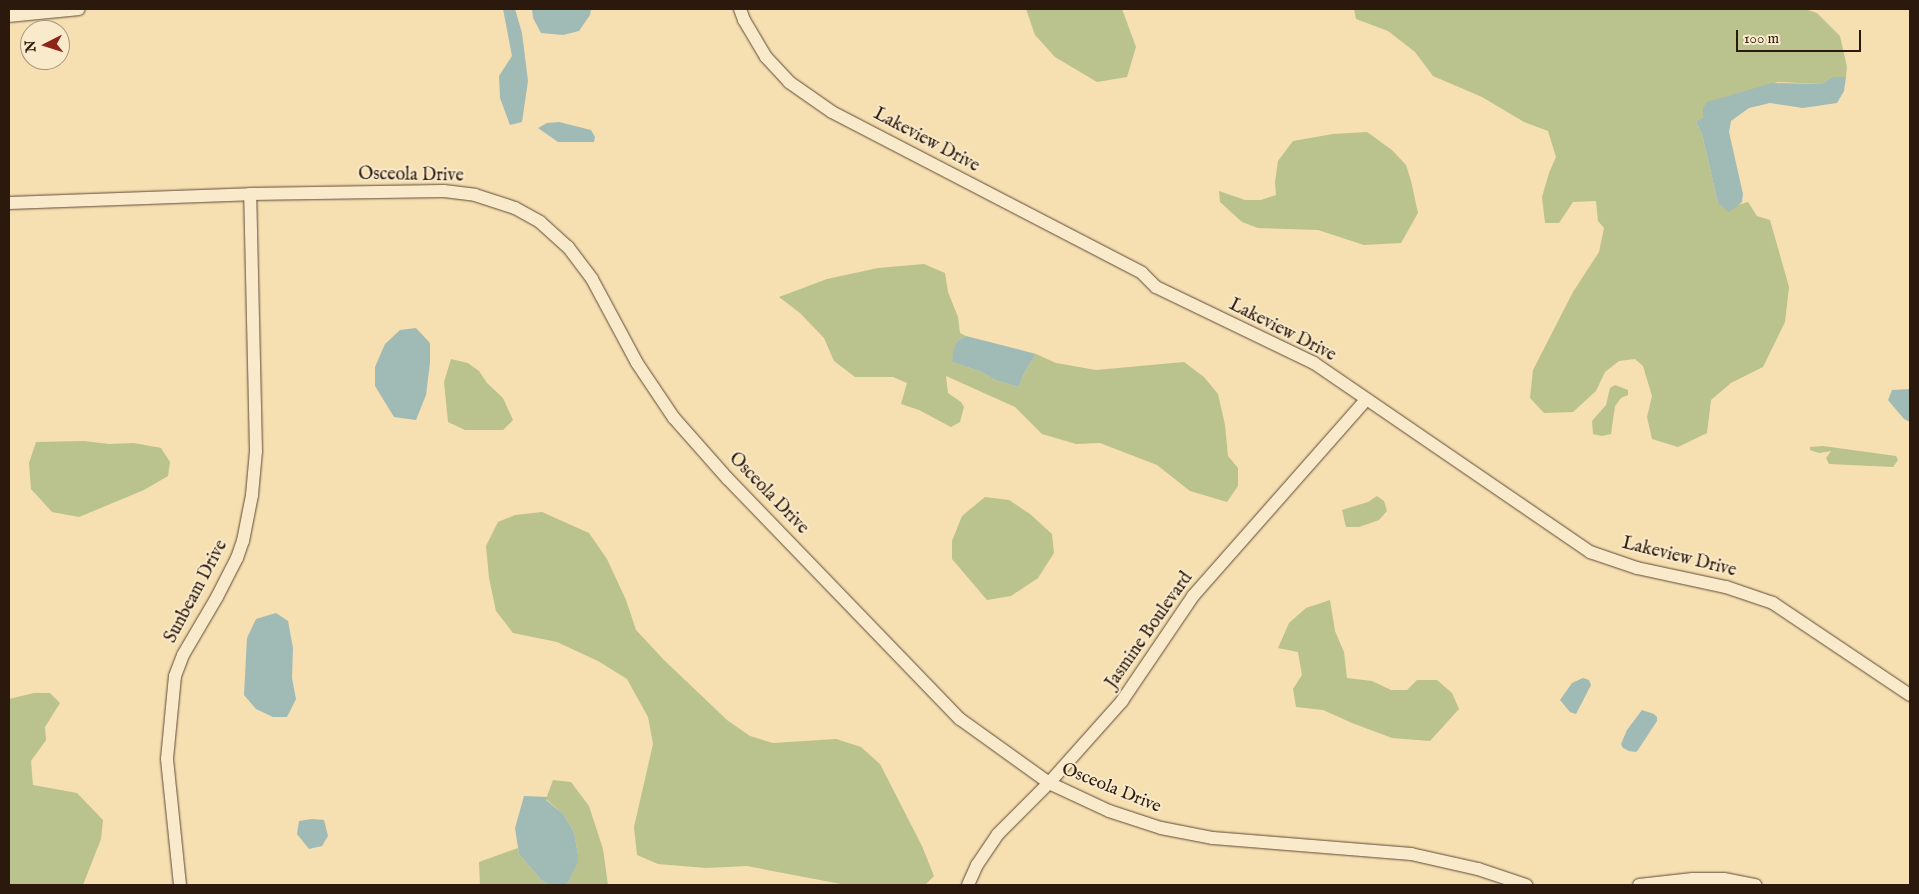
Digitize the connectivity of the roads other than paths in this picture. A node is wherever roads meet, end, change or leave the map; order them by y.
1 (79, 9) edge
2 (740, 9) edge
3 (9, 16) edge
4 (250, 194) junction
5 (9, 203) edge
6 (1366, 400) junction
7 (1910, 695) edge
8 (1049, 783) junction
9 (180, 885) edge
10 (968, 885) edge
11 (1526, 885) edge
12 (1639, 885) edge
13 (1755, 885) edge

1 - 3 street
2 - 6 street, Lakeview Drive
4 - 5 street, Osceola Drive
4 - 8 street, Osceola Drive
4 - 9 street, Sunbeam Drive
6 - 7 street, Lakeview Drive
6 - 8 street, Jasmine Boulevard
8 - 10 street, Jasmine Boulevard
8 - 11 street, Osceola Drive
12 - 13 street

